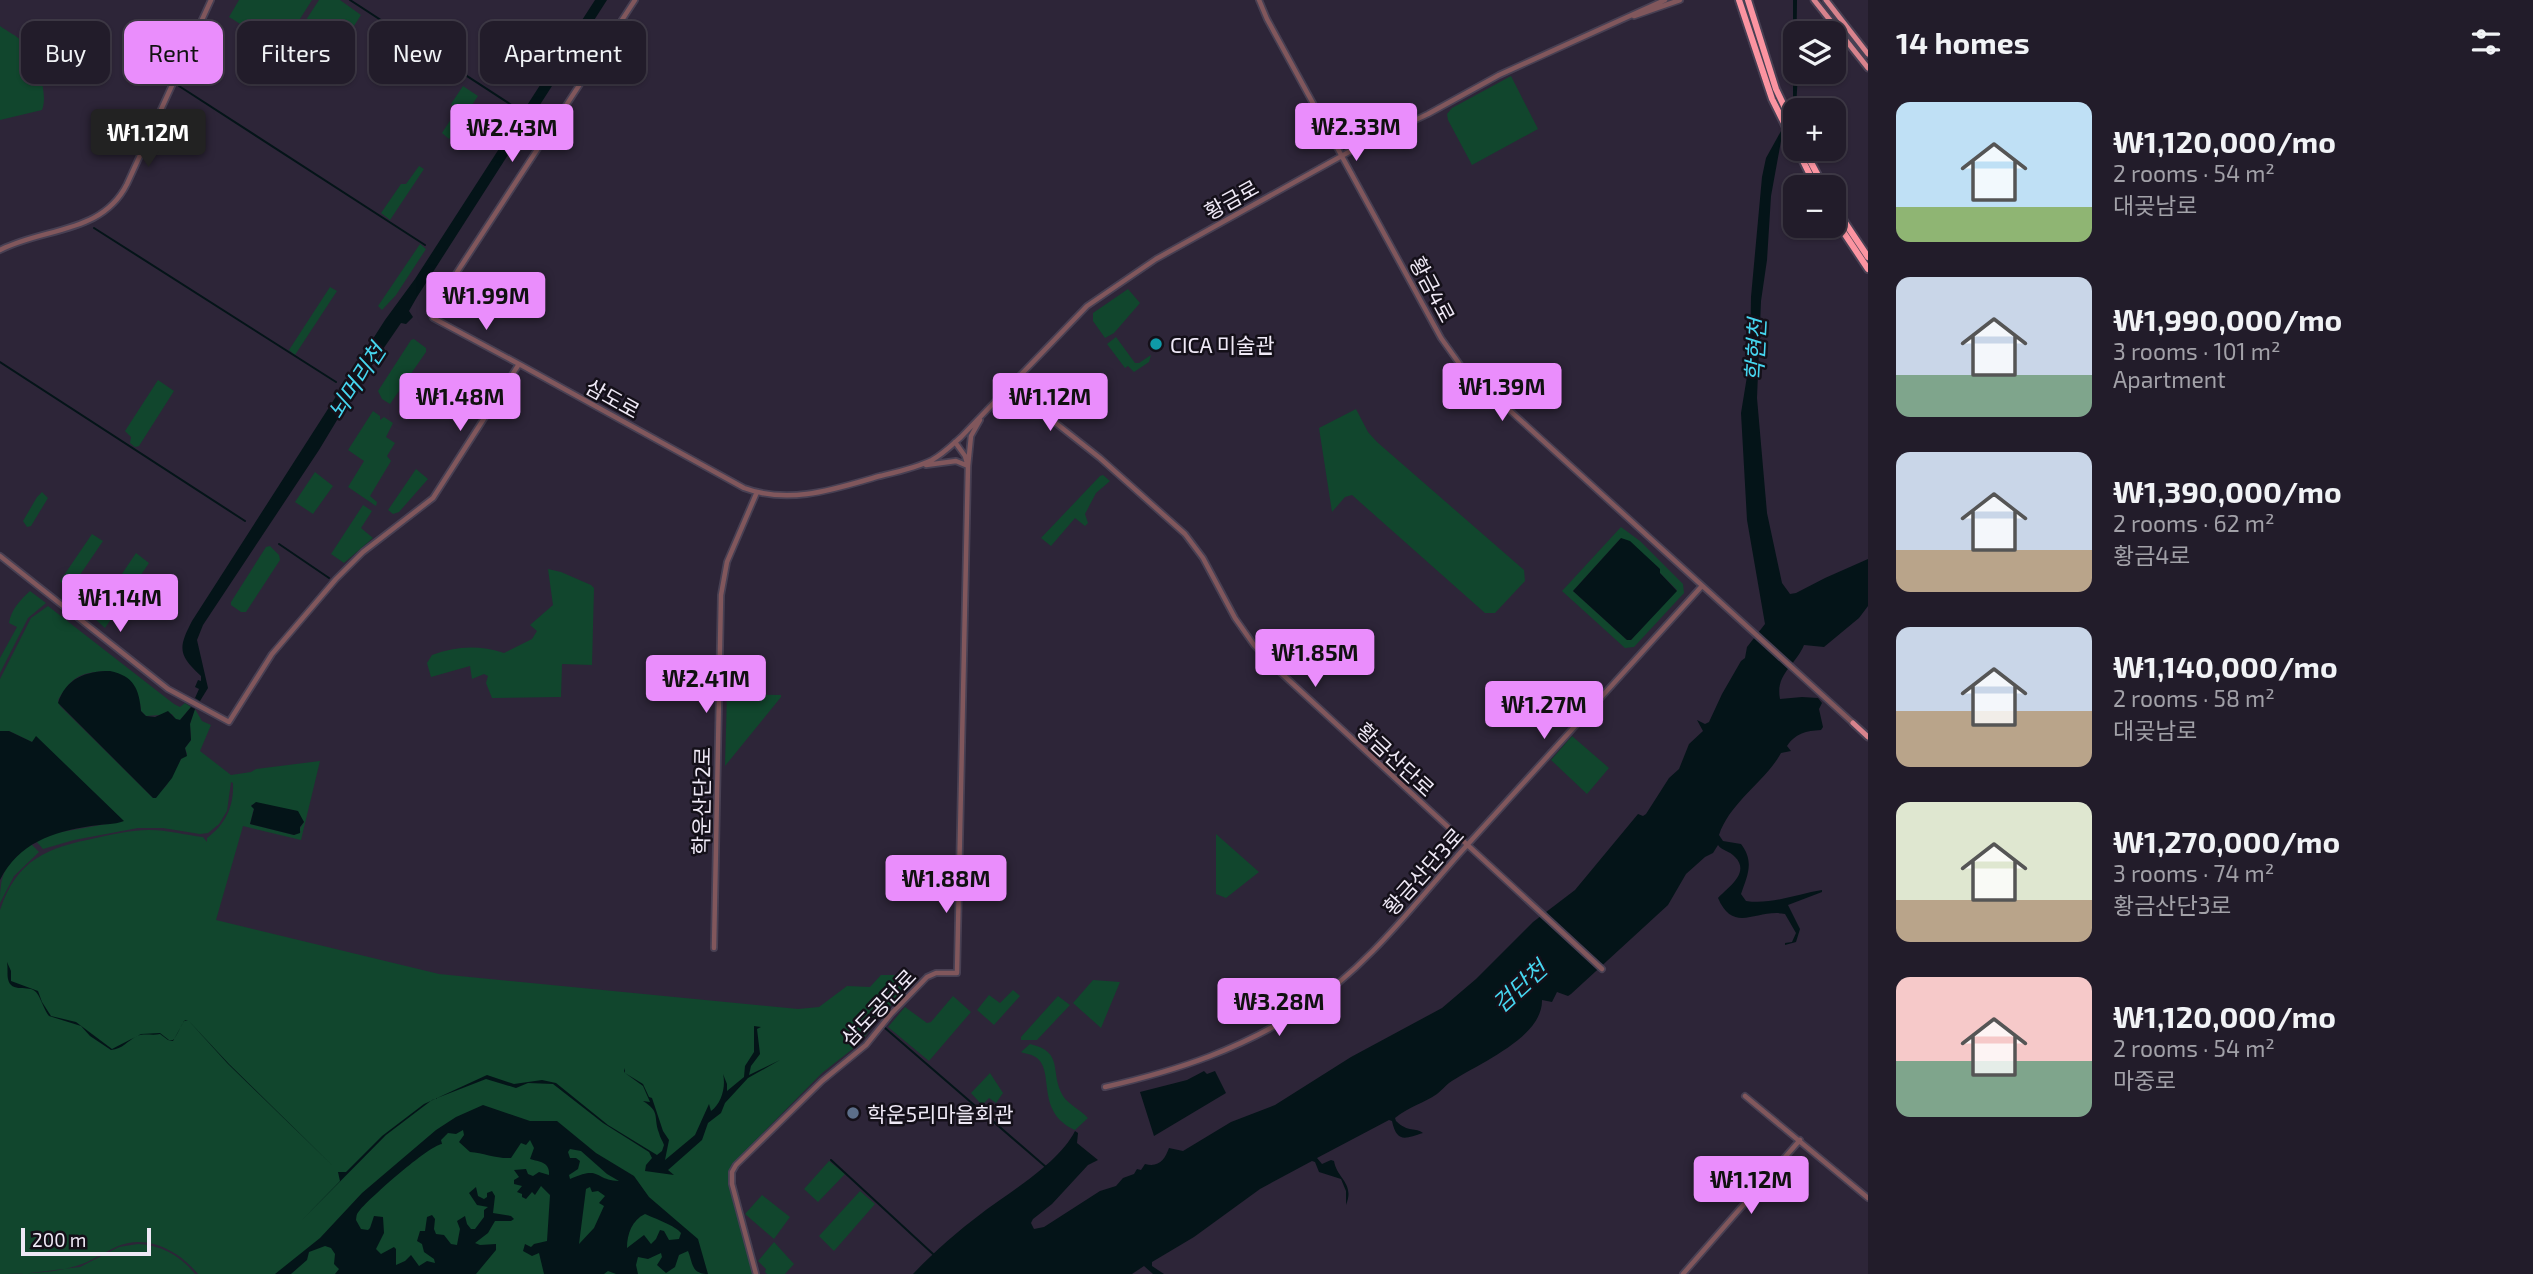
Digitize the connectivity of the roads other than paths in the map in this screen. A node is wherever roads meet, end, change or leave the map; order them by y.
1 (211, 0) edge
2 (635, 0) edge
3 (1259, 0) edge
4 (1665, 0) edge
5 (1680, 0) edge
6 (1739, 0) edge
7 (1748, 0) edge
8 (1814, 0) edge
9 (1828, 0) edge
10 (1629, 17) junction
11 (1868, 54) edge
12 (1868, 68) edge
13 (1783, 104) edge
14 (1342, 156) junction
15 (1810, 175) edge
16 (1846, 224) edge
17 (1846, 236) edge
18 (0, 250) edge
19 (1868, 257) edge
20 (1868, 269) edge
21 (1082, 311) joint
22 (519, 364) junction
23 (1009, 386) junction
24 (984, 413) junction
25 (955, 442) junction
26 (968, 466) junction
27 (911, 468) junction
28 (757, 492) junction
29 (0, 556) edge
30 (1701, 587) junction
31 (1853, 723) joint
32 (1868, 737) edge
33 (1466, 846) junction
34 (714, 948) dead end
35 (1602, 969) dead end
36 (1105, 1087) dead end
37 (1745, 1096) dead end
38 (1800, 1140) junction
39 (1868, 1199) edge
40 (757, 1274) edge
41 (1683, 1274) edge

1 - 18 street
2 - 22 street, 삼도로
3 - 14 street, 황금4로
4 - 10 street, 황금로
5 - 10 street, 황금로
6 - 15 highway
7 - 13 highway
8 - 12 main road
9 - 11 main road
10 - 14 street, 황금로
14 - 21 street, 황금로
14 - 30 street, 황금4로
16 - 19 highway
17 - 20 highway
21 - 23 street, 삼도로
22 - 28 street, 삼도로
22 - 29 street
23 - 24 street, 삼도로
23 - 33 street, 황금산단로
24 - 25 street, 삼도로
24 - 26 street
25 - 26 street, 삼도공단로
25 - 27 street, 삼도로
26 - 27 street
26 - 40 street, 삼도공단로
27 - 28 street, 삼도로
28 - 34 street, 학운산단2로
30 - 31 street, 황금4로
30 - 33 street, 황금산단3로
31 - 32 main road
33 - 35 street, 황금산단로
33 - 36 street, 황금산단3로
37 - 38 street
38 - 39 street
38 - 41 street

